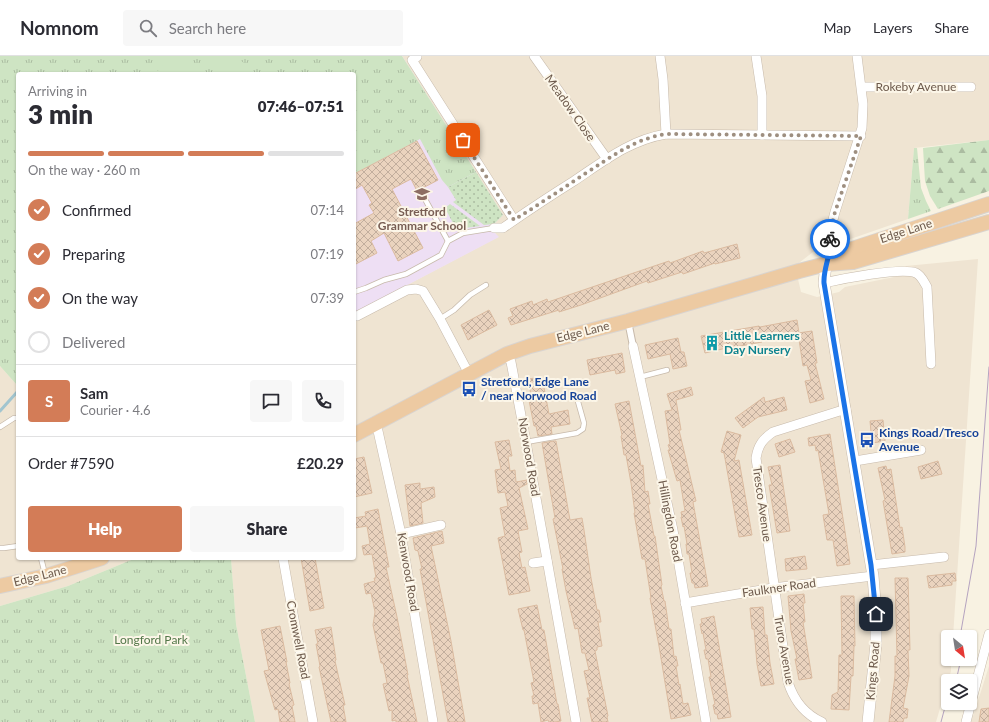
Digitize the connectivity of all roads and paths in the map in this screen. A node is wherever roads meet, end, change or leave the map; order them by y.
1 (534, 56) edge
2 (660, 56) edge
3 (756, 56) edge
4 (857, 56) edge
5 (417, 57) edge
6 (862, 87) junction
7 (971, 87) dead end
8 (666, 134) junction
9 (762, 135) junction
10 (861, 136) junction
11 (607, 159) junction
12 (426, 201) dead end
13 (988, 204) edge
14 (514, 220) junction
15 (989, 222) edge
16 (494, 228) joint
17 (448, 241) junction
18 (826, 264) junction
19 (824, 283) junction
20 (486, 285) dead end
21 (356, 291) edge
22 (357, 316) dead end
23 (440, 318) junction
24 (628, 321) junction
25 (633, 346) joint
26 (507, 354) junction
27 (931, 364) dead end
28 (667, 370) dead end
29 (469, 374) junction
30 (640, 377) junction
31 (577, 398) dead end
32 (846, 409) junction
33 (16, 418) edge
34 (374, 424) junction
35 (0, 427) edge
36 (356, 433) edge
37 (526, 442) junction
38 (921, 450) dead end
39 (855, 461) junction
40 (440, 525) dead end
41 (401, 534) junction
42 (16, 546) edge
43 (0, 548) edge
44 (944, 557) dead end
45 (42, 560) edge
46 (96, 560) edge
47 (284, 560) edge
48 (547, 561) junction
49 (533, 563) dead end
50 (872, 571) junction
51 (46, 576) junction
52 (0, 586) edge
53 (773, 588) junction
54 (685, 603) junction
55 (989, 634) edge
56 (314, 722) edge
57 (433, 722) edge
58 (576, 722) edge
59 (706, 722) edge
60 (822, 722) edge
61 (868, 722) edge
62 (966, 722) edge

1 - 11 street, Meadow Close
2 - 8 street
3 - 9 street
4 - 6 street
5 - 14 street
6 - 7 street, Rokeby Avenue
6 - 10 street
8 - 9 street
8 - 11 street
9 - 10 street
10 - 18 street
11 - 14 street
12 - 17 lane
13 - 18 highway, Edge Lane
14 - 16 street
15 - 18 highway, Edge Lane
16 - 17 lane
17 - 21 lane
18 - 19 street, Kings Road
18 - 24 highway, Edge Lane
19 - 27 street
19 - 32 street, Kings Road
20 - 23 lane
22 - 23 street
23 - 29 street
24 - 25 street, Hillingdon Road
24 - 26 highway, Edge Lane
25 - 30 street, Hillingdon Road
26 - 29 highway, Edge Lane
26 - 37 street, Norwood Road
28 - 30 lane
29 - 34 highway, Edge Lane
30 - 54 street, Hillingdon Road
31 - 37 lane
32 - 39 street, Kings Road
32 - 53 street, Tresco Avenue
33 - 35 lane
34 - 36 highway, Edge Lane
34 - 41 street, Kenwood Road
37 - 48 street, Norwood Road
38 - 39 street
39 - 50 street, Kings Road
40 - 41 street
41 - 57 street, Kenwood Road
42 - 43 lane
44 - 50 street, Faulkner Road
45 - 51 lane
46 - 51 highway, Edge Lane
47 - 56 street, Cromwell Road
48 - 49 street
48 - 58 street, Norwood Road
50 - 53 street, Faulkner Road
50 - 61 street, Kings Road
51 - 52 highway, Edge Lane
53 - 54 street, Faulkner Road
53 - 60 street, Truro Avenue
54 - 59 street, Hillingdon Road
55 - 62 street

